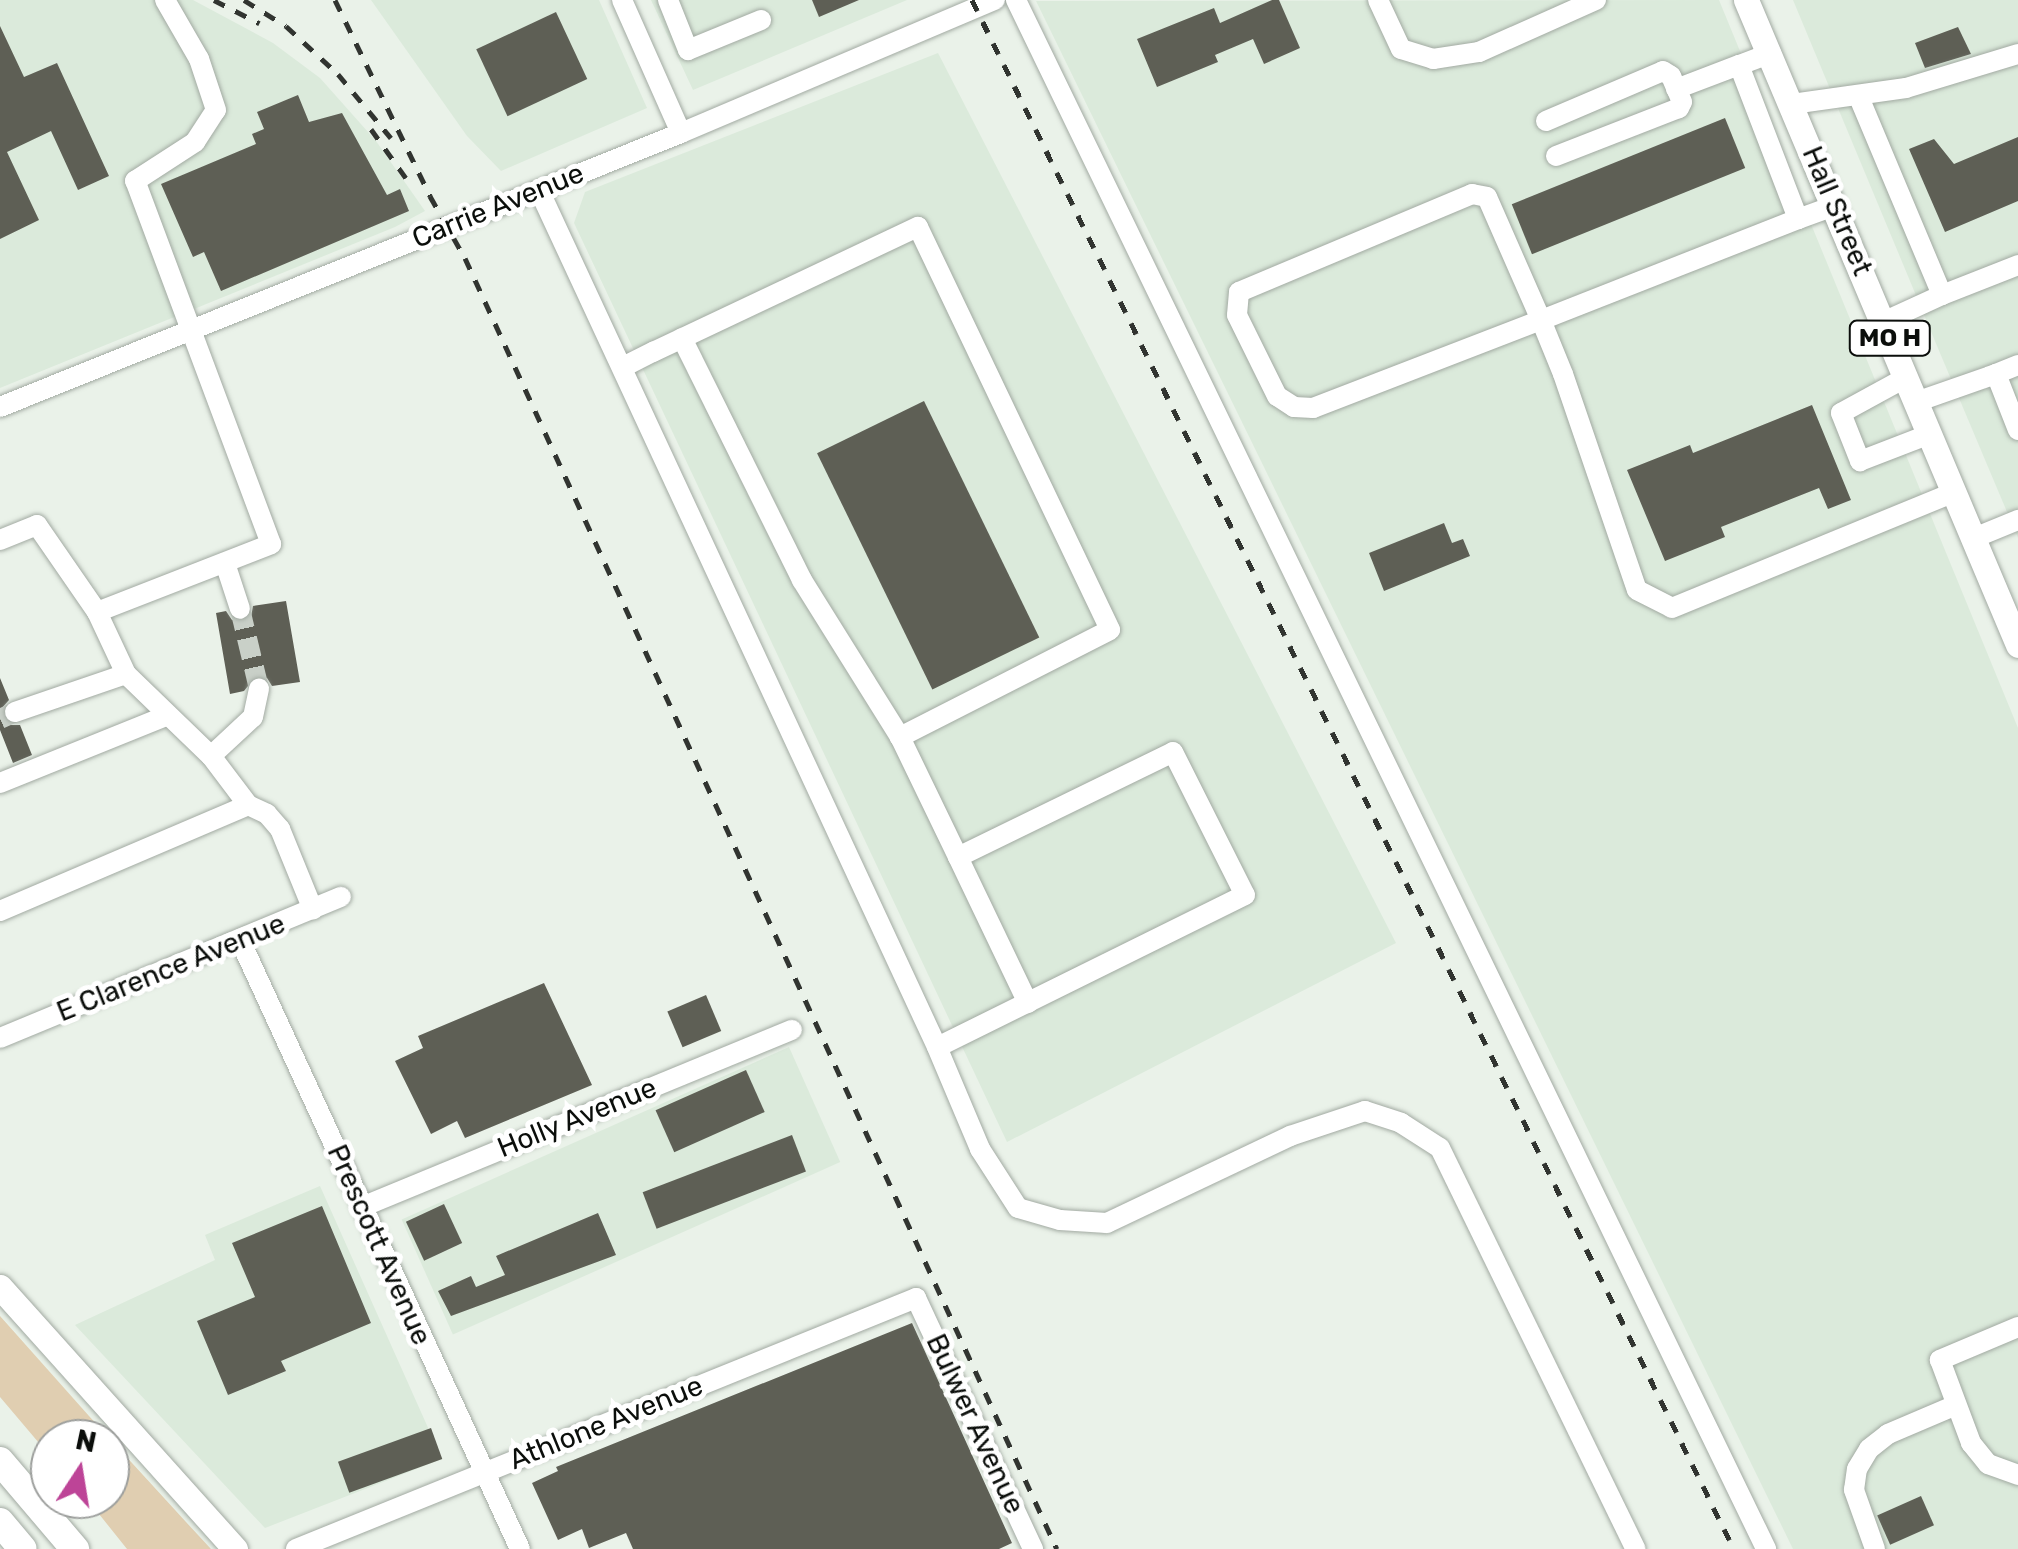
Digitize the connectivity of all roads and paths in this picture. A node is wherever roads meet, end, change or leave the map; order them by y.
1 (165, 0) edge
2 (622, 0) edge
3 (668, 0) edge
4 (995, 0) edge
5 (1016, 0) edge
6 (1378, 0) edge
7 (1596, 0) edge
8 (1746, 0) edge
9 (762, 20) dead end
10 (1770, 53) junction
11 (2018, 54) edge
12 (1739, 65) junction
13 (1676, 89) junction
14 (1858, 95) junction
15 (1792, 104) junction
16 (1546, 120) dead end
17 (680, 133) junction
18 (1556, 156) dead end
19 (539, 190) junction
20 (1834, 206) junction
21 (1798, 219) junction
22 (2018, 265) edge
23 (1942, 295) junction
24 (1541, 320) junction
25 (1883, 322) junction
26 (194, 329) junction
27 (682, 338) junction
28 (2018, 365) edge
29 (622, 367) junction
30 (1996, 374) junction
31 (1910, 390) junction
32 (0, 407) edge
33 (2018, 430) edge
34 (1930, 434) junction
35 (1955, 492) junction
36 (2018, 520) edge
37 (1974, 538) junction
38 (0, 540) edge
39 (224, 563) junction
40 (240, 609) tunnel mouth
41 (97, 612) junction
42 (2018, 644) edge
43 (126, 674) junction
44 (259, 689) tunnel mouth
45 (14, 712) tunnel mouth
46 (168, 716) junction
47 (900, 737) junction
48 (210, 756) junction
49 (0, 782) edge
50 (248, 805) junction
51 (958, 857) junction
52 (341, 897) dead end
53 (313, 910) junction
54 (0, 911) edge
55 (240, 940) junction
56 (1028, 1003) junction
57 (792, 1030) dead end
58 (0, 1038) edge
59 (937, 1047) junction
60 (362, 1207) junction
61 (0, 1287) edge
62 (916, 1298) joint
63 (2018, 1326) edge
64 (1956, 1405) junction
65 (0, 1461) edge
66 (483, 1473) junction
67 (2018, 1476) edge
68 (0, 1522) edge
69 (23, 1549) edge
70 (75, 1549) edge
71 (235, 1549) edge
72 (296, 1549) edge
73 (520, 1549) edge
74 (1033, 1549) edge
75 (1636, 1549) edge
76 (1766, 1549) edge
77 (1875, 1549) edge

1 - 26 street
2 - 17 street
3 - 9 street
4 - 17 street, Carrie Avenue
5 - 76 street
6 - 7 street
8 - 10 main road, Hall Street / MO H
10 - 12 street
10 - 15 main road, Hall Street / MO H
11 - 14 street
12 - 13 street
12 - 21 street
13 - 16 street
13 - 18 street
14 - 15 street
14 - 23 street
15 - 20 main road, Hall Street / MO H
17 - 19 street, Carrie Avenue
19 - 26 street, Carrie Avenue
19 - 29 street
20 - 21 street
20 - 25 main road, Hall Street / MO H
21 - 24 street
22 - 23 street
23 - 25 street
24 - 24 street
24 - 35 street
25 - 31 main road, Hall Street / MO H
26 - 32 street, Carrie Avenue
26 - 39 street
27 - 29 street
27 - 47 street
27 - 47 street
28 - 30 street
29 - 59 street
30 - 31 street
30 - 33 street
31 - 34 main road, Hall Street / MO H
31 - 34 street
34 - 35 main road, Hall Street / MO H
35 - 37 main road, Hall Street / MO H
36 - 37 street
37 - 42 main road, Hall Street / MO H
38 - 41 street
39 - 40 street
39 - 41 street
41 - 43 street
43 - 45 street
43 - 46 street
44 - 48 street
46 - 48 street
46 - 49 street
47 - 51 street
48 - 50 street
50 - 53 street
50 - 54 street
51 - 56 street
51 - 56 street
52 - 53 street, E Clarence Avenue
53 - 55 street, E Clarence Avenue
55 - 58 street, E Clarence Avenue
55 - 60 street, Prescott Avenue
56 - 59 street
57 - 60 street, Holly Avenue
59 - 75 street
60 - 66 street, Prescott Avenue
61 - 71 main road
62 - 66 street, Athlone Avenue
62 - 74 street, Bulwer Avenue
63 - 64 street
64 - 67 street
64 - 77 street
65 - 70 highway
66 - 72 street, Athlone Avenue
66 - 73 street, Prescott Avenue
68 - 69 highway

